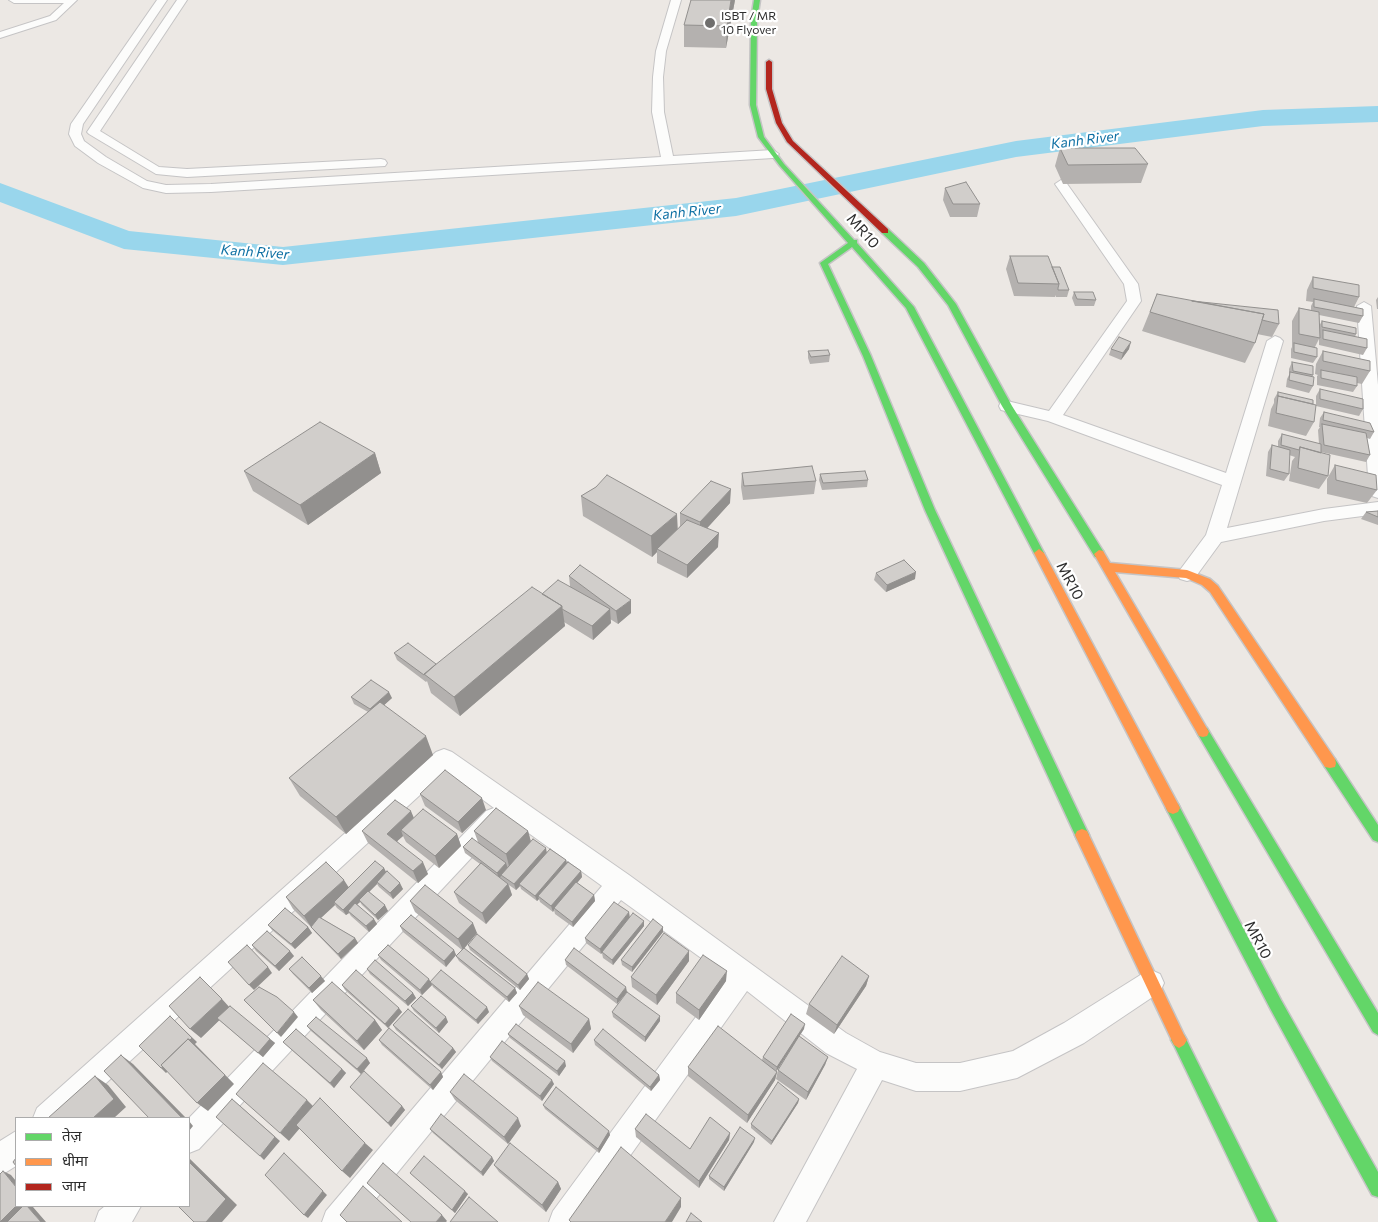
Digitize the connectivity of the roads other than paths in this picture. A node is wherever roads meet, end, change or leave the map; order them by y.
1 (70, 0) edge
2 (162, 0) edge
3 (182, 0) edge
4 (676, 0) edge
5 (757, 0) edge
6 (13, 2) edge
7 (0, 35) edge
8 (770, 46) dead end
9 (742, 143) dead end
10 (765, 143) junction
11 (773, 154) junction
12 (668, 160) junction
13 (396, 162) dead end
14 (1061, 184) dead end
15 (854, 242) junction
16 (1364, 306) dead end
17 (1350, 329) edge
18 (1373, 333) edge
19 (1275, 340) dead end
20 (1007, 406) junction
21 (1053, 417) junction
22 (1232, 482) junction
23 (1378, 492) edge
24 (1378, 508) edge
25 (1215, 537) junction
26 (1108, 567) junction
27 (1187, 574) junction
28 (507, 804) junction
29 (1378, 836) edge
30 (620, 883) junction
31 (744, 973) junction
32 (1151, 984) junction
33 (1378, 1027) edge
34 (875, 1064) junction
35 (48, 1117) edge
36 (190, 1138) edge
37 (15, 1147) edge
38 (0, 1161) edge
39 (1378, 1189) edge
40 (125, 1207) edge
41 (110, 1222) edge
42 (337, 1222) edge
43 (564, 1222) edge
44 (789, 1222) edge
45 (1268, 1222) edge

1 - 6 street
1 - 7 street
2 - 12 street
3 - 13 street
4 - 12 street
5 - 10 main road, MR10
8 - 20 main road, MR10
9 - 10 street
10 - 11 main road, MR10
11 - 12 street
11 - 15 main road, MR10
14 - 21 street
15 - 32 main road
15 - 39 main road, MR10
16 - 18 street
17 - 18 street
18 - 23 street
19 - 22 street
20 - 21 street
20 - 26 main road, MR10
21 - 22 street
22 - 25 street
24 - 25 street
25 - 27 street
26 - 27 main road
26 - 33 main road, MR10
27 - 29 main road
28 - 30 street
28 - 35 street
28 - 36 street
30 - 31 street
30 - 42 street
31 - 34 street
31 - 43 street
32 - 34 street
32 - 45 main road
34 - 44 street
37 - 38 street
40 - 41 street

